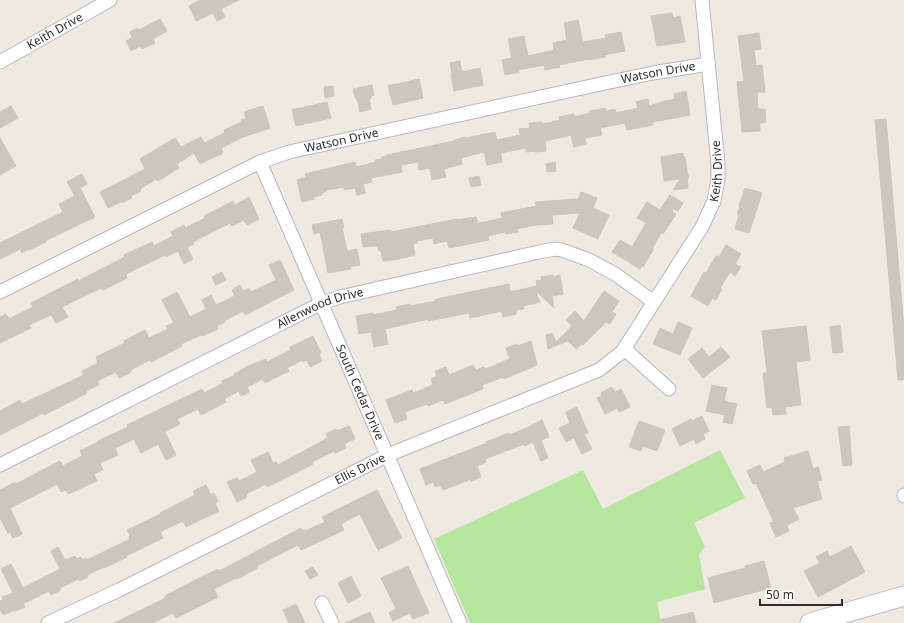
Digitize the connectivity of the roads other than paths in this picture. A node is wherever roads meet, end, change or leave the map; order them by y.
1 (110, 0) edge
2 (702, 0) edge
3 (0, 62) edge
4 (708, 64) junction
5 (260, 162) junction
6 (0, 292) edge
7 (654, 302) junction
8 (322, 304) junction
9 (625, 347) junction
10 (669, 388) dead end
11 (388, 455) junction
12 (0, 465) edge
13 (904, 596) edge
14 (322, 603) dead end
15 (48, 623) edge
16 (332, 623) edge
17 (460, 623) edge
18 (810, 623) edge

1 - 3 street, Keith Drive
2 - 4 street, Keith Drive
4 - 5 street, Watson Drive
4 - 7 street, Keith Drive
5 - 6 street, Watson Drive
5 - 8 street, South Cedar Drive
7 - 8 street, Allenwood Drive
7 - 9 street, Ellis Drive
8 - 11 street, South Cedar Drive
8 - 12 street, Allenwood Drive
9 - 10 street
9 - 11 street, Ellis Drive
11 - 15 street, Ellis Drive
11 - 17 street, South Cedar Drive
13 - 18 main road
14 - 16 street

